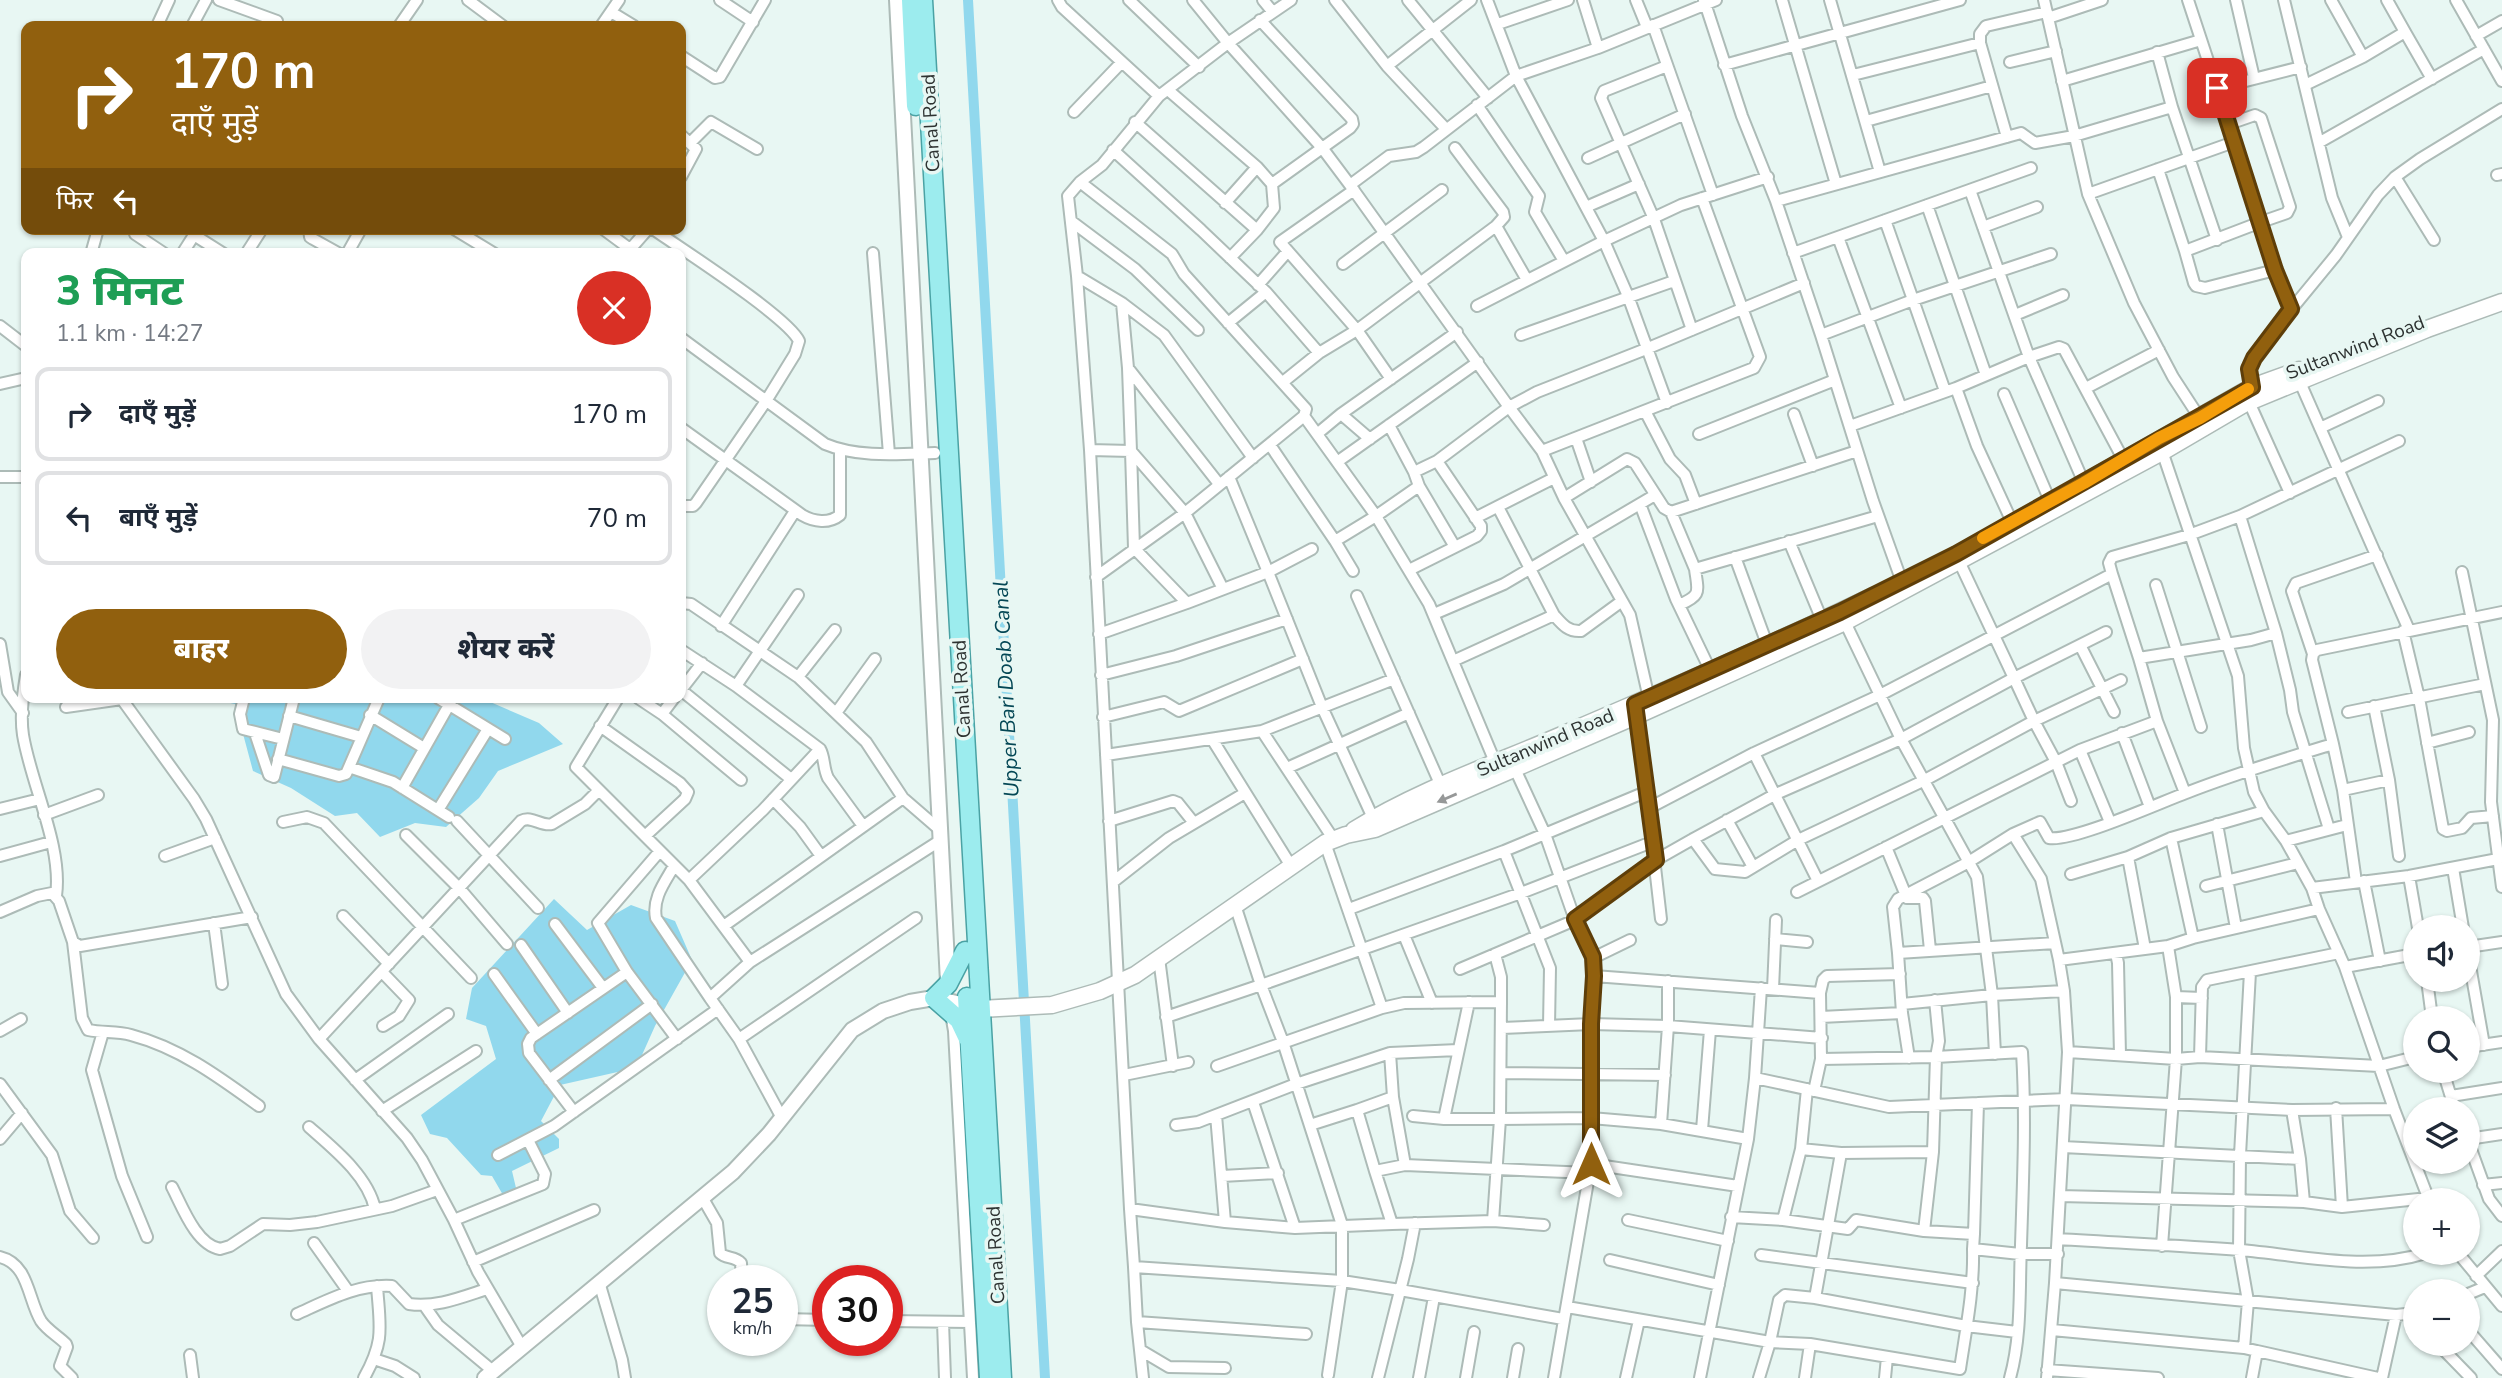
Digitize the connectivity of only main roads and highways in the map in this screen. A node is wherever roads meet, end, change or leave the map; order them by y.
1 (911, 0) edge
2 (923, 0) edge
3 (2502, 292) edge
4 (2502, 302) edge
5 (2355, 353) junction
6 (2253, 396) junction
7 (2160, 445) junction
8 (1957, 558) junction
9 (1842, 617) junction
10 (1713, 675) junction
11 (1644, 706) junction
12 (1335, 839) junction
13 (965, 951) junction
14 (974, 1007) junction
15 (970, 1043) junction
16 (989, 1378) edge
17 (1002, 1378) edge

1 - 13 main road, Canal Road
2 - 14 main road, Canal Road
3 - 5 main road, Sultanwind Road
4 - 5 main road
5 - 6 main road, Sultanwind Road
5 - 6 main road
6 - 7 main road, Sultanwind Road
7 - 8 main road
7 - 8 main road, Sultanwind Road
8 - 9 main road
8 - 9 main road, Sultanwind Road
9 - 10 main road
9 - 10 main road, Sultanwind Road
10 - 11 main road, Sultanwind Road
11 - 12 main road, Sultanwind Road
11 -> 12 main road
12 - 14 main road, Sultanwind Road
13 - 14 main road, Canal Road
13 - 15 main road
14 - 15 main road, Canal Road
14 - 17 main road, Canal Road
15 - 16 main road, Canal Road

